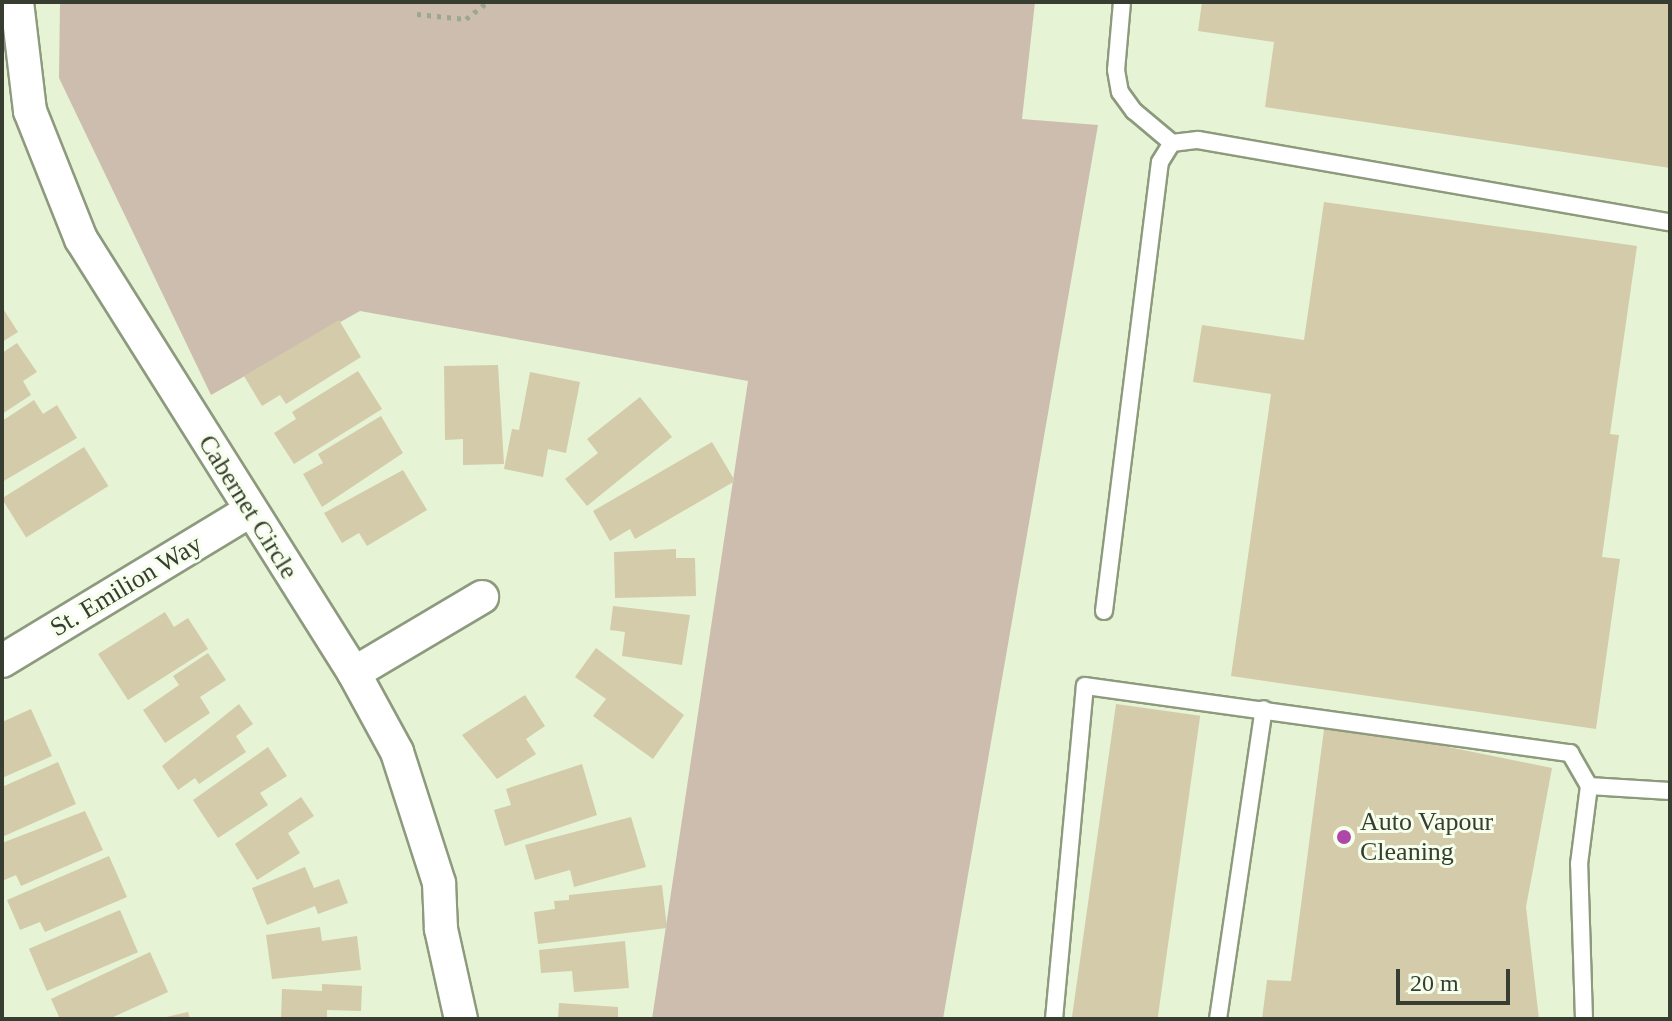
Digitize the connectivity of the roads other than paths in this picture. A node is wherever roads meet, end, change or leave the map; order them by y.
1 (17, 2) edge
2 (1122, 2) edge
3 (1172, 143) junction
4 (1670, 222) edge
5 (250, 511) junction
6 (482, 597) dead end
7 (1104, 611) dead end
8 (2, 661) edge
9 (354, 673) junction
10 (1264, 709) junction
11 (1589, 786) junction
12 (1670, 791) edge
13 (461, 1019) edge
14 (1054, 1019) edge
15 (1218, 1019) edge
16 (1584, 1019) edge

1 - 5 street, Cabernet Circle
2 - 3 lane
3 - 4 lane
3 - 7 lane
5 - 8 street, St. Emilion Way
5 - 9 street, Cabernet Circle
6 - 9 street
9 - 13 street, Cabernet Circle
10 - 11 lane
10 - 14 lane
10 - 15 lane
11 - 12 lane
11 - 16 lane

